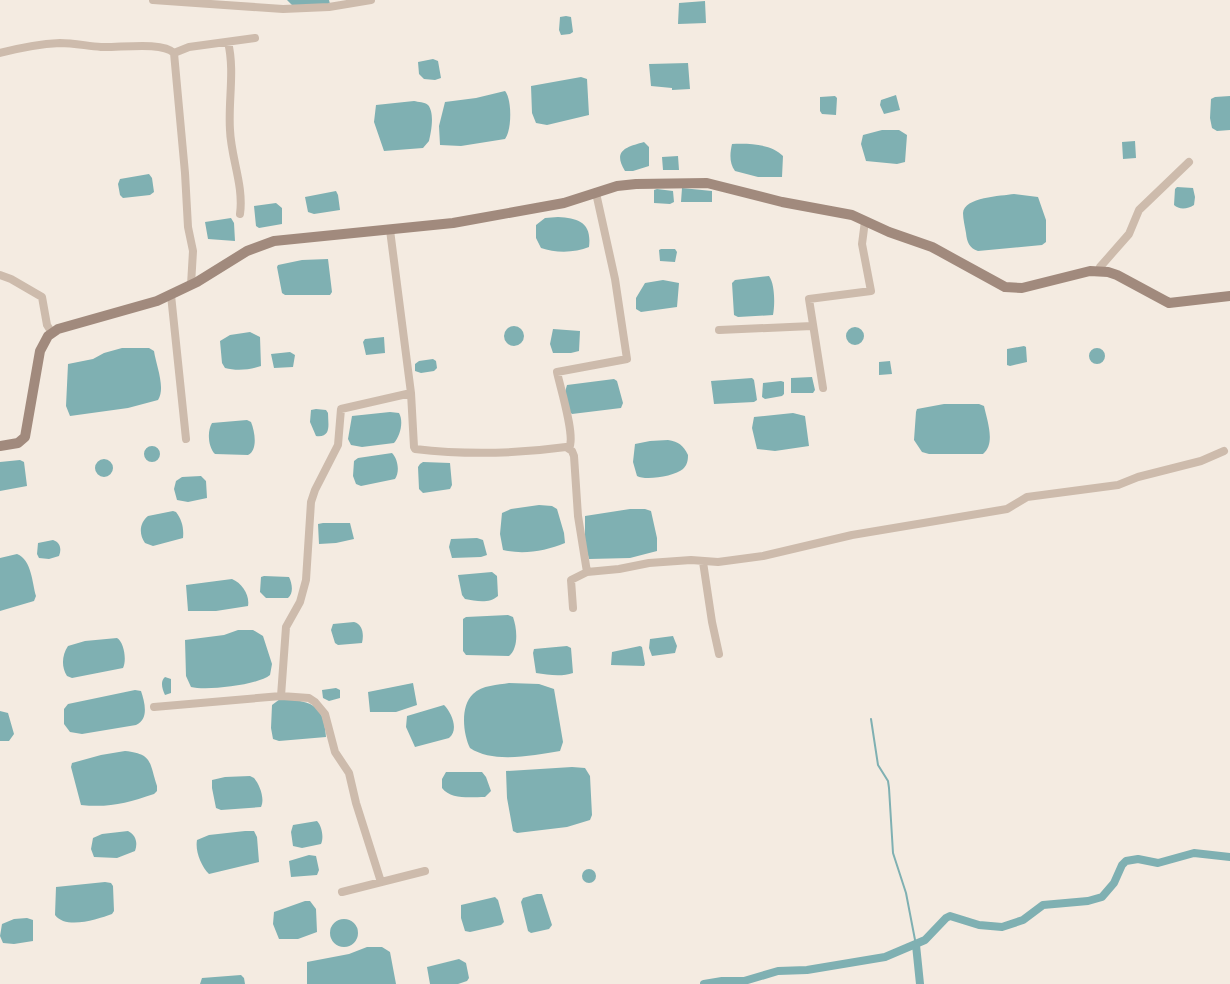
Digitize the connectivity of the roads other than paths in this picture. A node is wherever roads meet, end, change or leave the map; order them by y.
1 (153, 0) edge
2 (371, 0) edge
3 (255, 38) dead end
4 (228, 42) junction
5 (174, 52) junction
6 (0, 53) edge
7 (1188, 162) dead end
8 (596, 193) junction
9 (240, 214) dead end
10 (865, 221) junction
11 (390, 230) junction
12 (1099, 271) junction
13 (0, 275) edge
14 (191, 285) junction
15 (171, 296) junction
16 (1230, 296) edge
17 (812, 326) junction
18 (719, 330) dead end
19 (52, 333) junction
20 (823, 388) dead end
21 (411, 393) junction
22 (186, 439) dead end
23 (0, 446) edge
24 (569, 448) junction
25 (1224, 451) dead end
26 (704, 562) junction
27 (587, 572) junction
28 (573, 608) dead end
29 (719, 654) dead end
30 (281, 696) junction
31 (154, 707) dead end
32 (425, 871) dead end
33 (381, 882) junction
34 (342, 892) dead end

1 - 2 street
3 - 4 street
4 - 5 street
4 - 9 street
5 - 6 street
5 - 14 street
7 - 12 street
8 - 10 main road
8 - 11 main road
8 - 24 street
10 - 12 main road
10 - 17 street
11 - 14 main road
11 - 21 street
12 - 16 main road
13 - 19 street
14 - 15 main road
15 - 19 main road
15 - 22 street
17 - 18 street
17 - 20 street
19 - 23 main road
21 - 24 street
21 - 30 street
24 - 27 street
25 - 26 street
26 - 27 street
26 - 29 street
27 - 28 street
30 - 31 street
30 - 33 street
32 - 33 street
33 - 34 street

